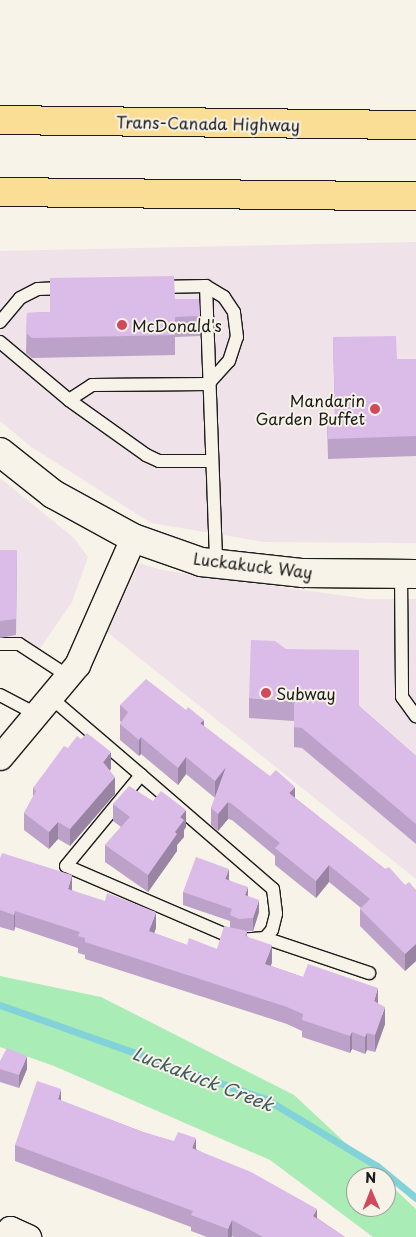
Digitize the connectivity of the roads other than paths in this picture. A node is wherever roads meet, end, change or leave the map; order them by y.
1 (0, 120) edge
2 (416, 125) edge
3 (0, 192) edge
4 (416, 196) edge
5 (206, 286) junction
6 (146, 287) edge
7 (77, 288) edge
8 (0, 322) edge
9 (0, 342) edge
10 (208, 384) junction
11 (69, 400) junction
12 (0, 452) edge
13 (212, 462) junction
14 (132, 538) junction
15 (216, 564) junction
16 (408, 574) edge
17 (0, 644) edge
18 (68, 676) junction
19 (0, 695) edge
20 (43, 706) junction
21 (416, 716) edge
22 (0, 757) edge
23 (141, 775) junction
24 (265, 938) junction
25 (369, 973) dead end
26 (10, 1237) edge
27 (28, 1237) edge

1 - 2 highway, Trans-Canada Highway
3 - 4 highway
5 - 6 lane
5 - 10 lane
5 - 10 lane
7 - 8 lane
9 - 11 lane
10 - 11 lane
10 - 13 lane
11 - 13 lane
12 - 14 street, Luckakuck Way
13 - 15 lane
14 - 15 street, Luckakuck Way
14 - 18 street
15 - 16 street, Luckakuck Way
16 - 21 lane
17 - 18 lane
18 - 20 street
19 - 20 lane
20 - 22 street
20 - 23 lane
23 - 24 lane
23 - 24 lane
24 - 25 lane
26 - 27 street

